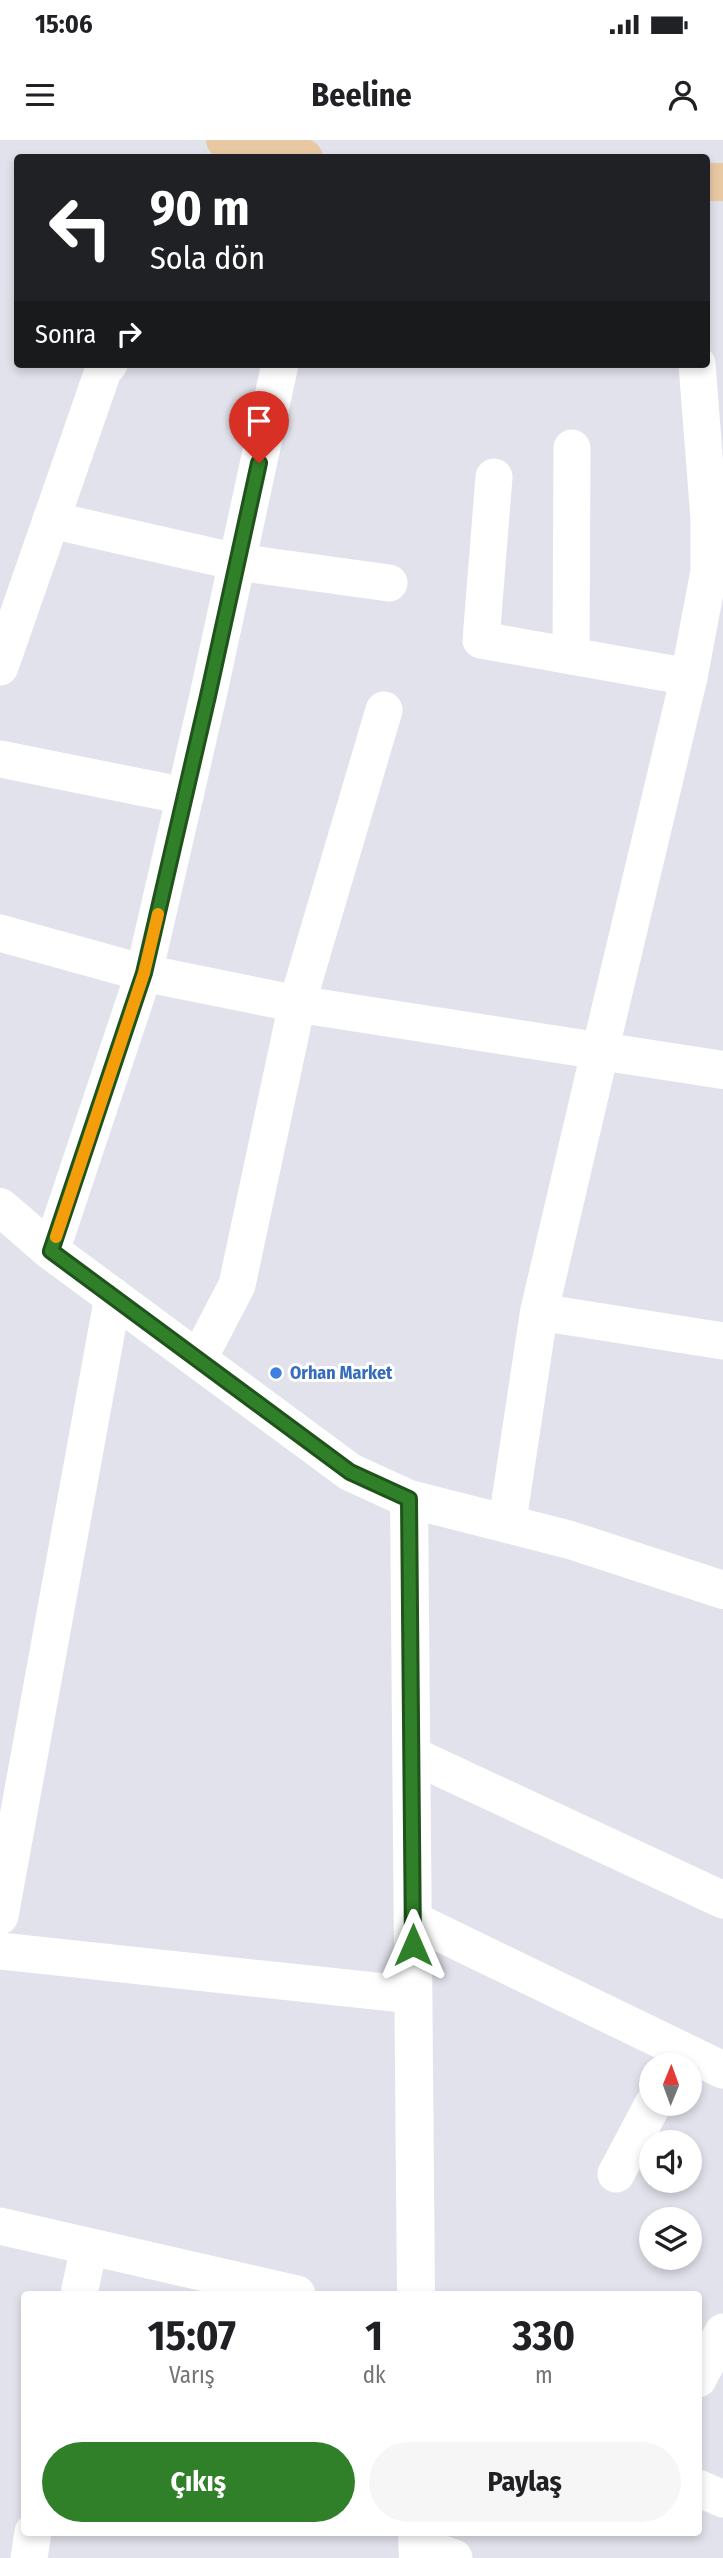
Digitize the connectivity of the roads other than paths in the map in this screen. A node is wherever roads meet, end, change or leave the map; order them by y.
1 (243, 148) edge
2 (280, 154) edge
3 (106, 368) edge
4 (279, 368) edge
5 (697, 368) edge
6 (572, 448) dead end
7 (494, 477) dead end
8 (51, 520) junction
9 (237, 562) junction
10 (716, 570) edge
11 (389, 583) dead end
12 (571, 656) junction
13 (0, 667) edge
14 (690, 677) junction
15 (384, 710) dead end
16 (0, 759) edge
17 (185, 796) junction
18 (3, 944) edge
19 (144, 973) junction
20 (297, 1004) junction
21 (600, 1051) junction
22 (723, 1070) edge
23 (0, 1207) edge
24 (51, 1251) junction
25 (113, 1296) junction
26 (539, 1312) junction
27 (723, 1341) edge
28 (198, 1360) junction
29 (409, 1499) junction
30 (507, 1524) junction
31 (723, 1590) edge
32 (412, 1755) junction
33 (723, 1900) edge
34 (0, 1916) edge
35 (413, 1920) junction
36 (0, 1951) edge
37 (413, 1995) junction
38 (668, 2053) edge
39 (702, 2064) edge
40 (723, 2070) edge
41 (647, 2116) edge
42 (616, 2174) dead end
43 (0, 2226) edge
44 (89, 2247) junction
45 (80, 2291) edge
46 (284, 2291) edge
47 (416, 2291) edge
48 (723, 2332) edge
49 (702, 2371) edge
50 (702, 2490) edge
51 (723, 2499) edge
52 (32, 2536) edge
53 (418, 2545) edge
54 (29, 2558) edge
55 (454, 2558) edge

1 - 2 main road
3 - 8 street
4 - 9 street
5 - 10 street
6 - 12 street
7 - 12 street
8 - 9 street
8 - 13 street
9 - 11 street
9 - 17 street
10 - 14 street
12 - 14 street
14 - 21 street
15 - 20 street
16 - 17 street
17 - 19 street
18 - 19 street
19 - 20 street
19 - 24 street
20 - 21 street
20 - 28 street
21 - 22 main road
21 - 26 main road
23 - 24 main road
24 - 25 main road
25 - 28 main road
25 - 34 street
26 - 27 street
26 - 30 main road
28 - 29 main road
29 - 30 main road
29 - 32 main road
30 - 31 main road
32 - 33 street
32 - 35 main road
35 - 37 main road
35 - 38 street
36 - 37 street
37 - 47 main road
39 - 40 street
41 - 42 street
43 - 44 street
44 - 45 street
44 - 46 street
48 - 49 street
50 - 51 street
52 - 54 street
53 - 55 street

